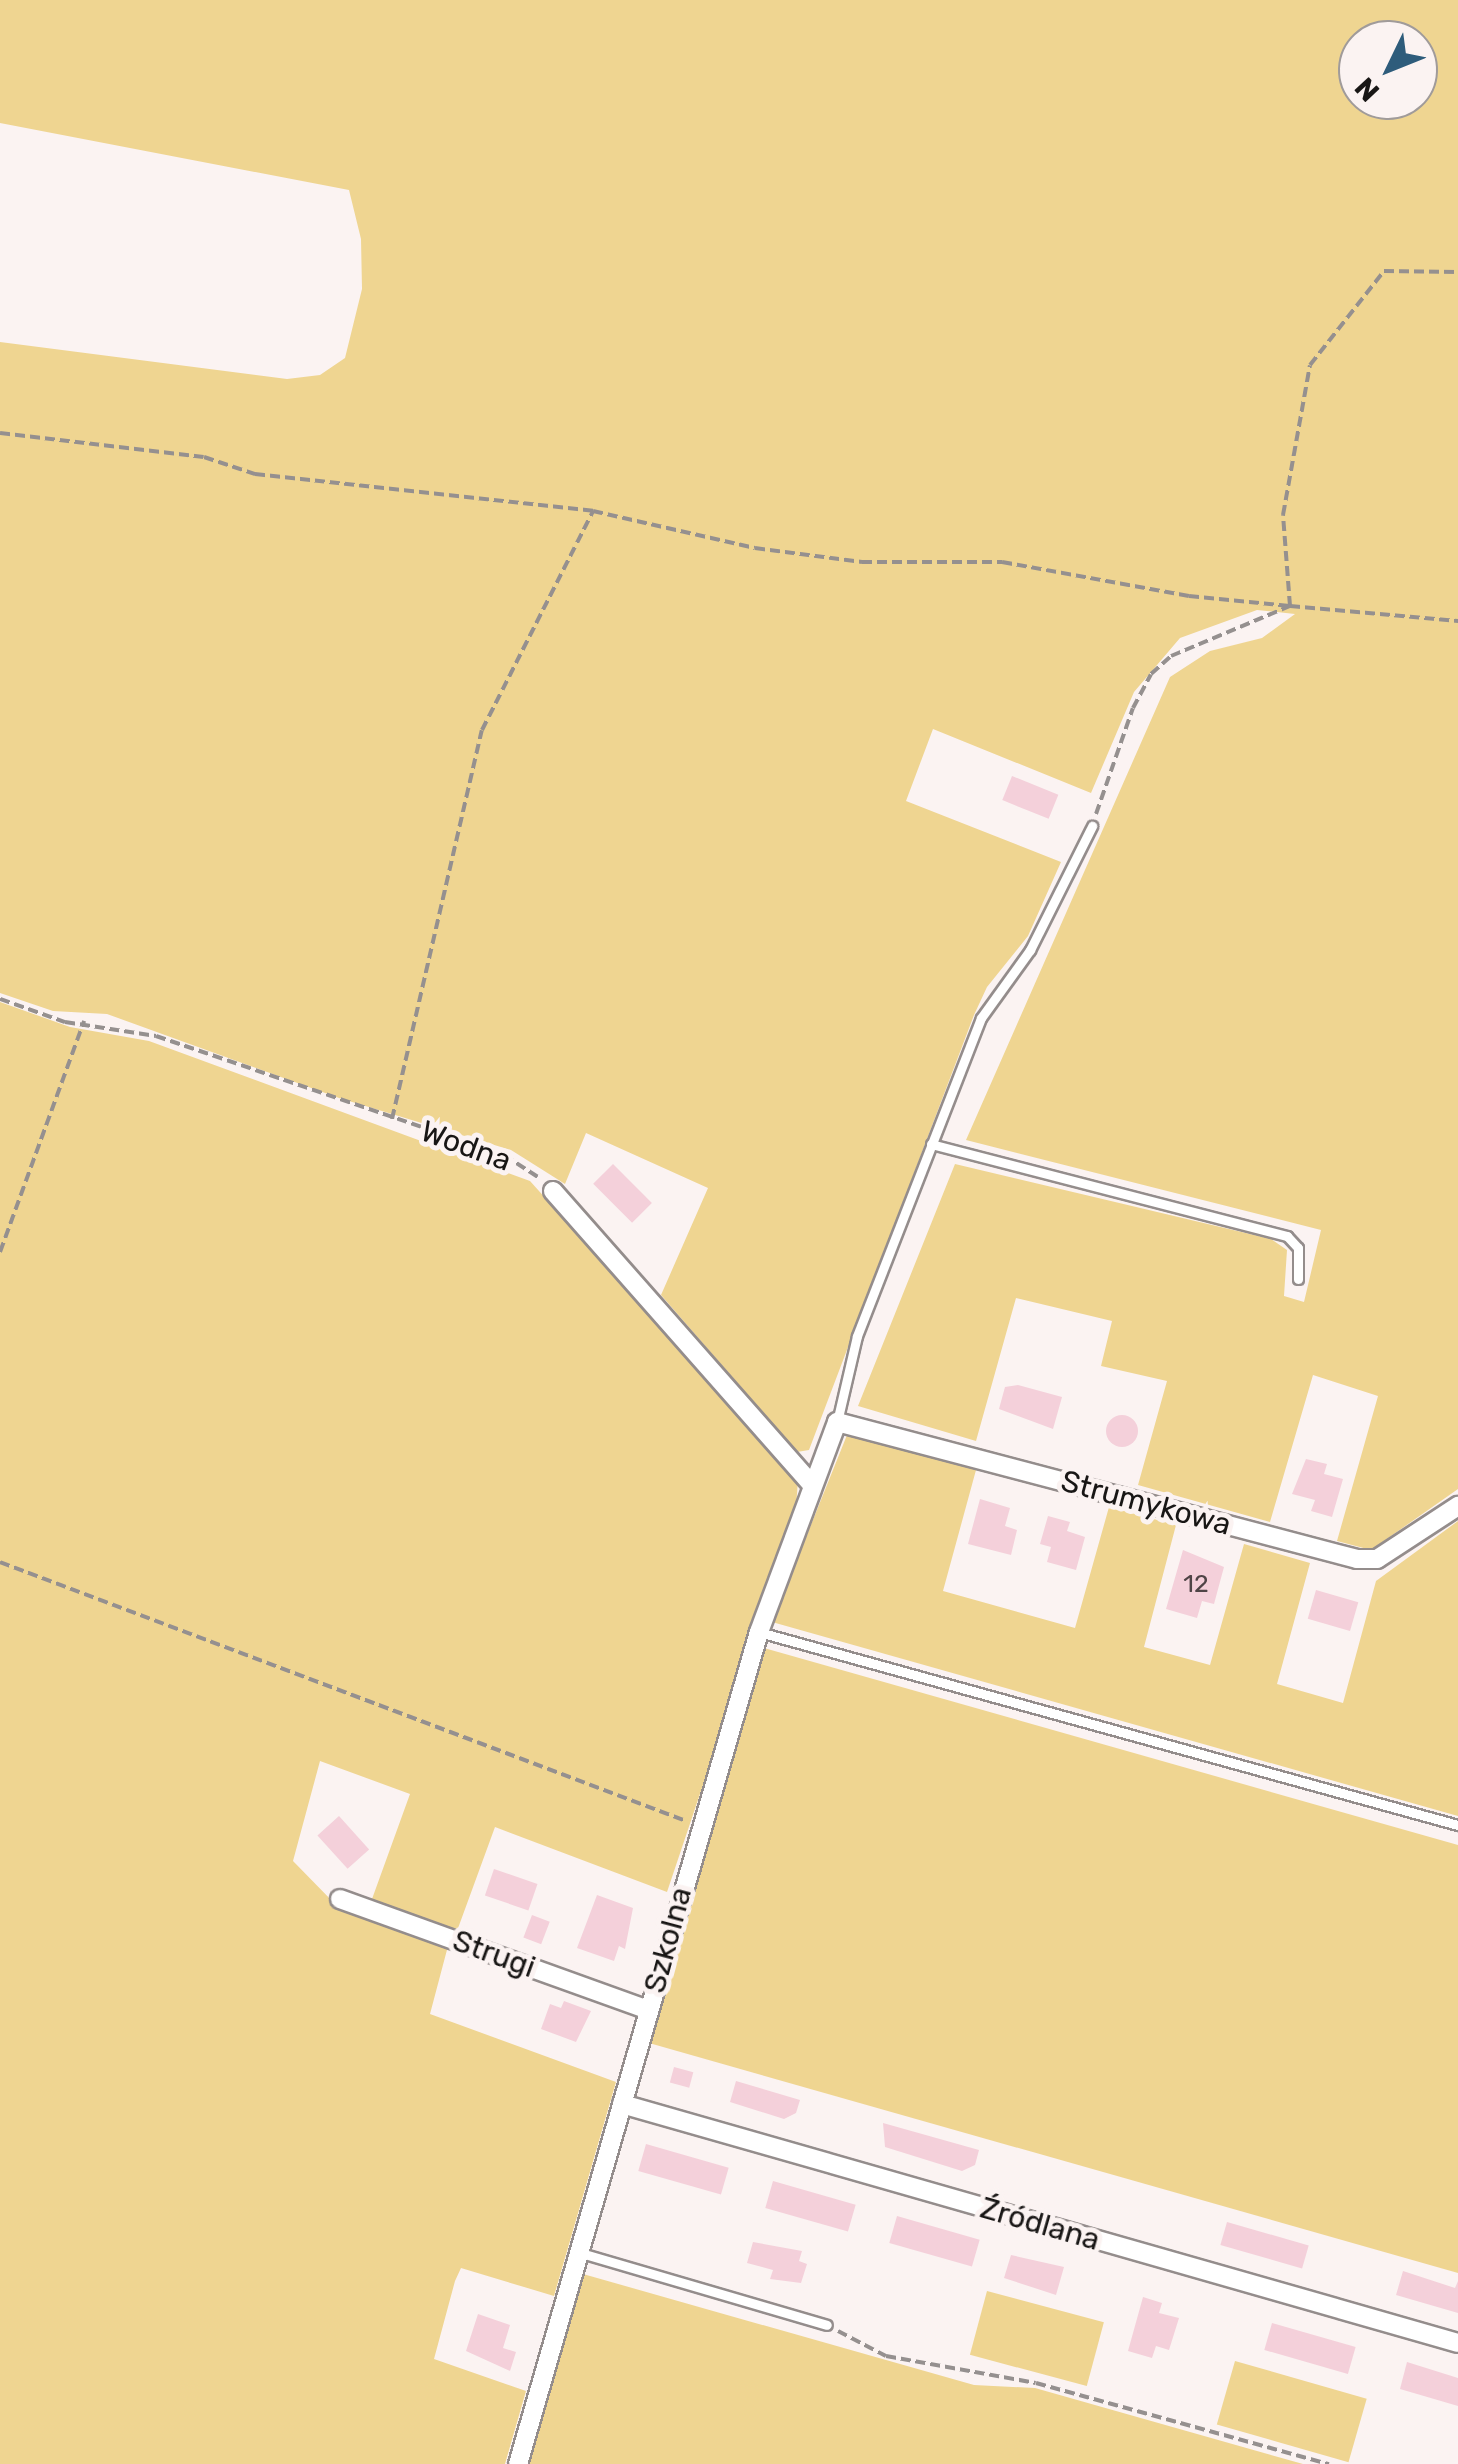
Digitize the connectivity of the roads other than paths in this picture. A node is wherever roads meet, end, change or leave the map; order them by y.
1 (1092, 826) road end
2 (931, 1144) junction
3 (553, 1191) road end
4 (1298, 1279) dead end
5 (837, 1422) junction
6 (812, 1485) junction
7 (1452, 1511) edge
8 (758, 1632) junction
9 (1458, 1824) edge
10 (340, 1899) dead end
11 (649, 2010) junction
12 (622, 2104) junction
13 (581, 2253) junction
14 (826, 2325) road end
15 (1458, 2343) edge
16 (518, 2464) edge

1 - 2 lane
2 - 4 lane
2 - 5 lane
3 - 6 street
5 - 6 street, Szkolna
5 - 7 street, Strumykowa
6 - 8 street, Szkolna
8 - 9 lane
8 - 11 street, Szkolna
10 - 11 street, Strugi
11 - 12 street, Szkolna
12 - 13 street, Szkolna
12 - 15 street, Źródlana
13 - 14 lane
13 - 16 street, Szkolna

